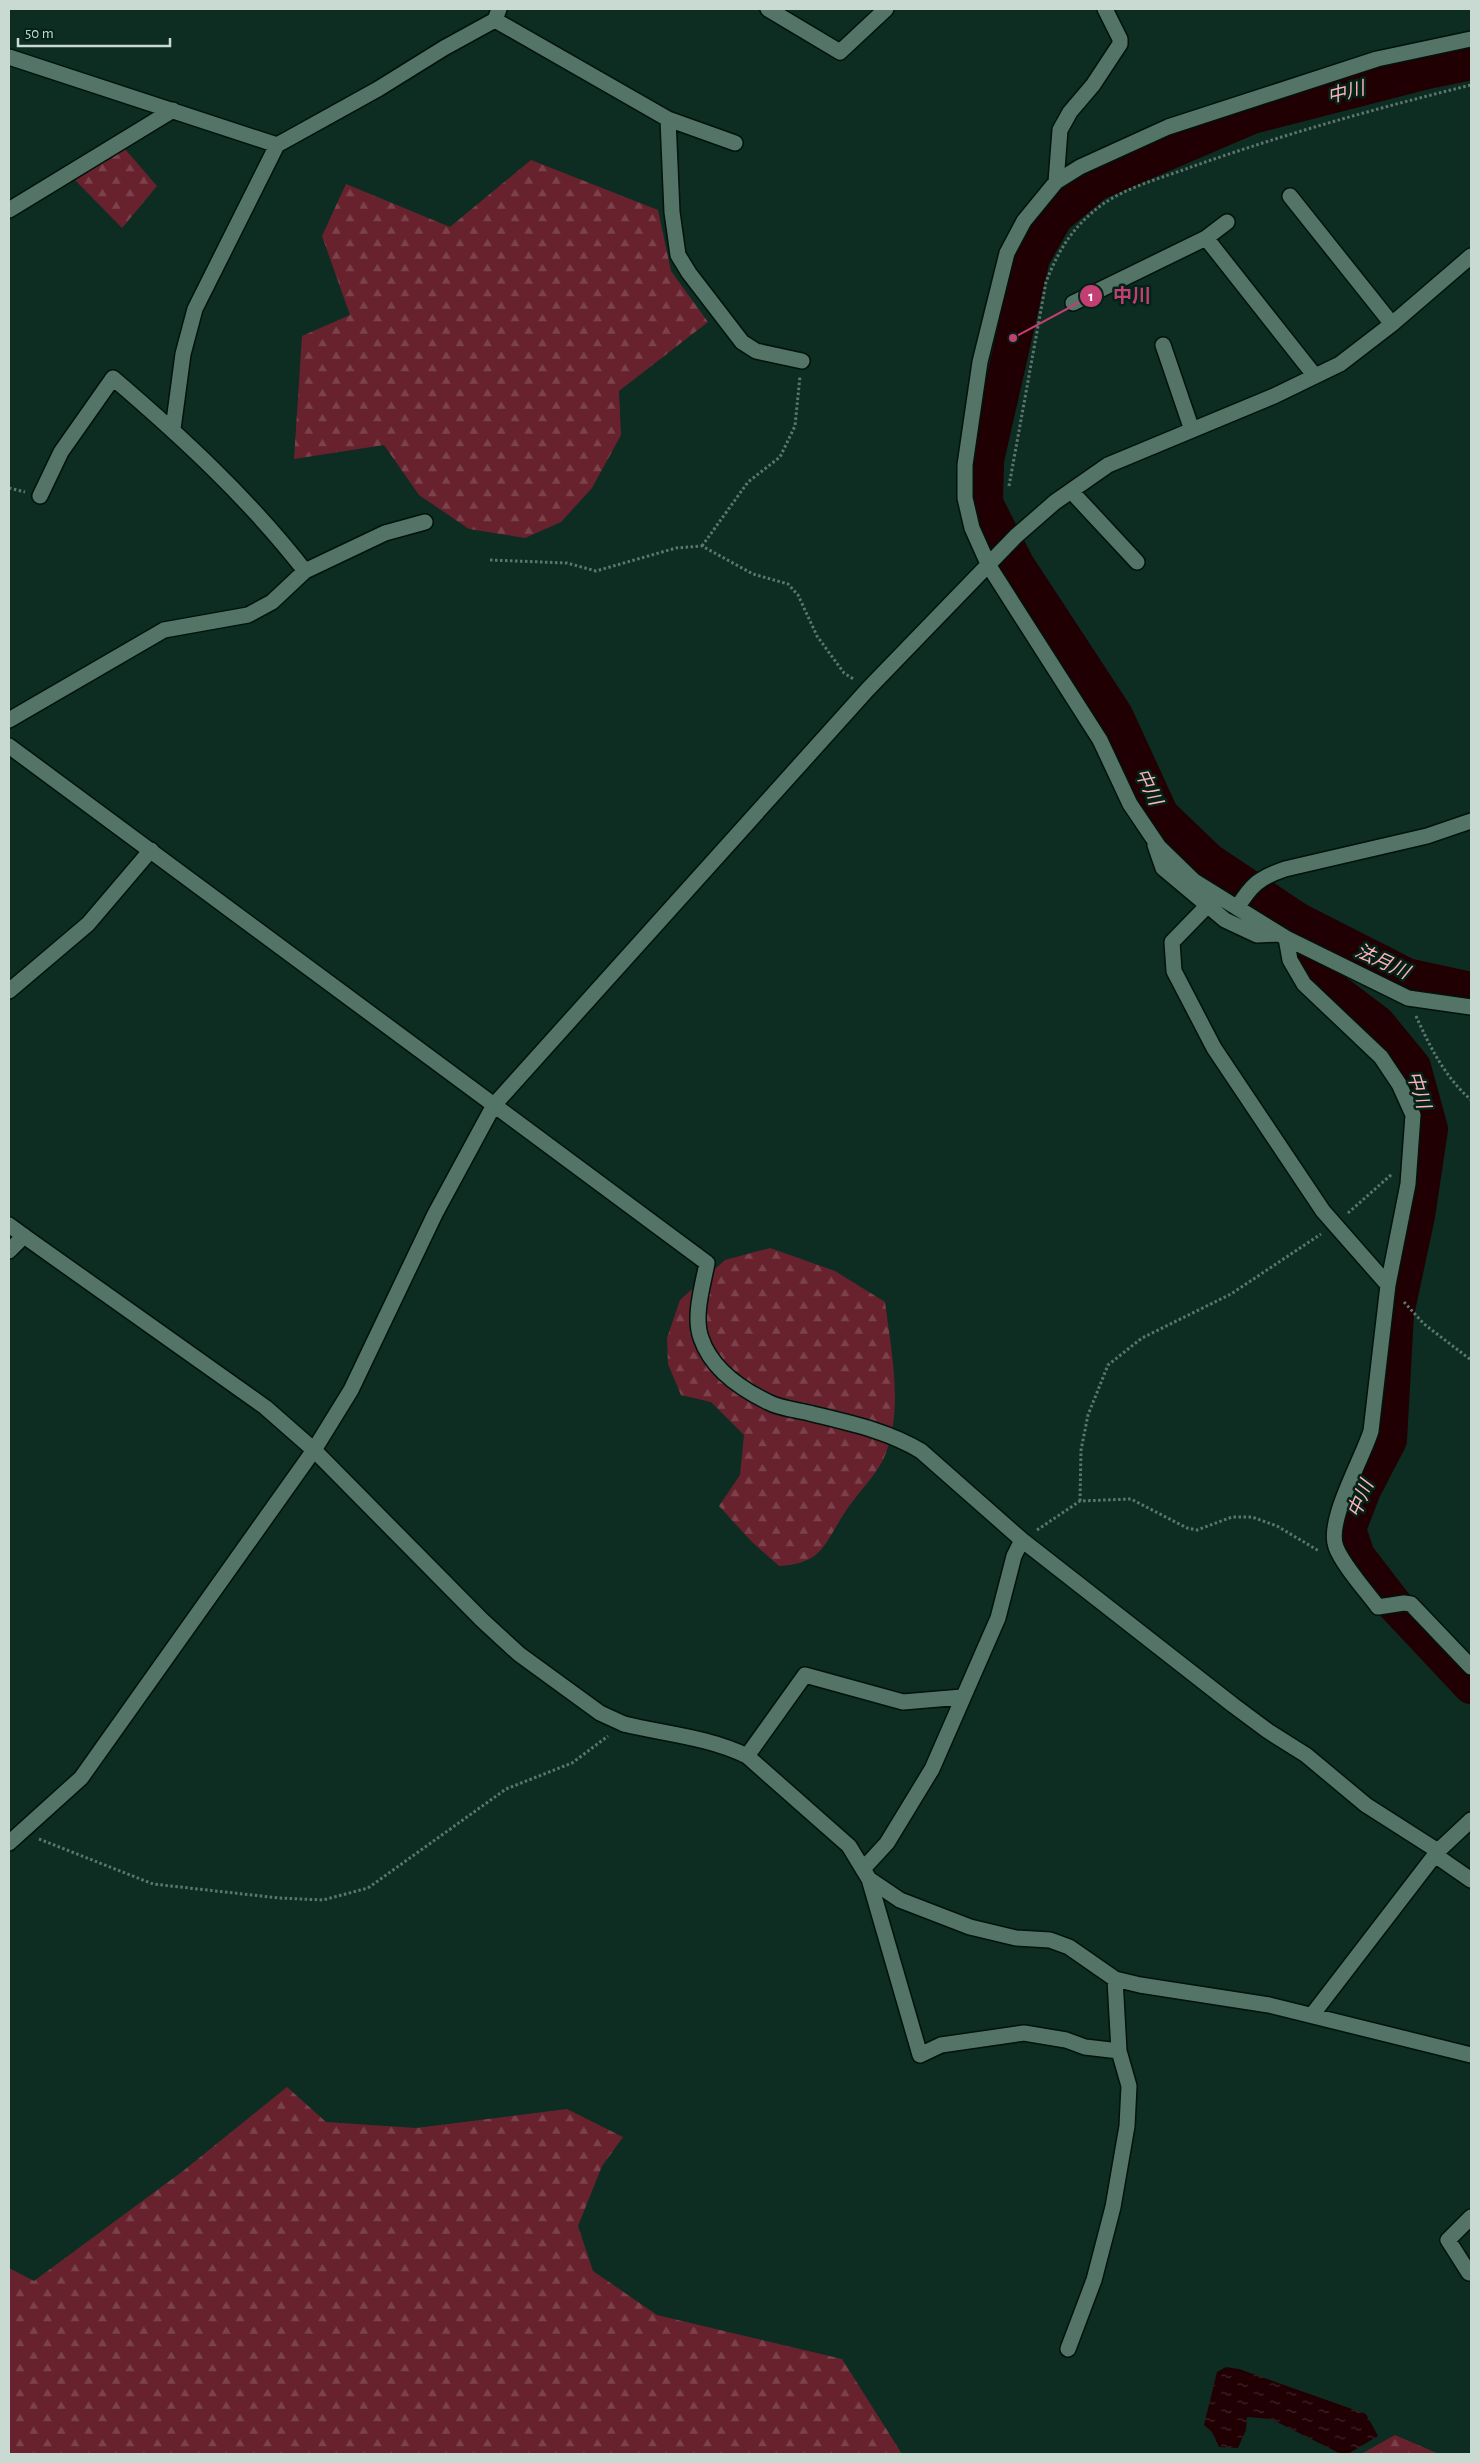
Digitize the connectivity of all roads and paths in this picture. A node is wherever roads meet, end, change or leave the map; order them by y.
1 (768, 9) edge
2 (886, 9) edge
3 (1105, 9) edge
4 (497, 14) edge
5 (1471, 39) edge
6 (9, 57) edge
7 (1471, 85) edge
8 (173, 110) junction
9 (668, 119) junction
10 (735, 143) dead end
11 (277, 145) junction
12 (1056, 182) junction
13 (1290, 196) dead end
14 (9, 210) edge
15 (1227, 222) dead end
16 (1206, 238) junction
17 (1471, 256) edge
18 (1073, 303) dead end
19 (1392, 324) junction
20 (1163, 345) dead end
21 (802, 361) joint
22 (1314, 376) junction
23 (174, 429) junction
24 (1192, 430) junction
25 (1009, 486) dead end
26 (1071, 490) junction
27 (40, 496) dead end
28 (425, 522) dead end
29 (702, 546) junction
30 (490, 560) dead end
31 (1137, 562) dead end
32 (992, 563) junction
33 (305, 571) junction
34 (868, 689) junction
35 (9, 720) edge
36 (9, 746) edge
37 (1471, 822) edge
38 (1151, 835) junction
39 (151, 850) junction
40 (1240, 904) junction
41 (1206, 906) junction
42 (1283, 936) junction
43 (9, 991) edge
44 (1408, 998) junction
45 (1471, 1007) edge
46 (1471, 1100) edge
47 (494, 1105) junction
48 (1394, 1172) dead end
49 (1336, 1224) junction
50 (9, 1225) edge
51 (24, 1236) junction
52 (9, 1251) edge
53 (1388, 1285) junction
54 (1406, 1304) dead end
55 (1471, 1360) edge
56 (314, 1450) junction
57 (1080, 1501) junction
58 (1022, 1540) junction
59 (1324, 1555) dead end
60 (1471, 1667) edge
61 (962, 1697) junction
62 (624, 1724) junction
63 (747, 1756) junction
64 (1471, 1820) edge
65 (22, 1832) junction
66 (9, 1842) edge
67 (1437, 1853) junction
68 (866, 1874) junction
69 (1471, 1880) edge
70 (1115, 1979) junction
71 (1312, 2015) junction
72 (1119, 2051) junction
73 (1471, 2055) edge
74 (1471, 2217) edge
75 (1469, 2273) dead end
76 (1068, 2349) dead end

1 - 2 street
3 - 12 street
4 - 9 street
4 - 11 street
5 - 12 street
6 - 8 street
7 - 25 path
8 - 11 street
8 - 14 street
9 - 10 street
9 - 21 street
11 - 23 street
12 - 32 street
13 - 19 street
15 - 16 street
16 - 18 street
16 - 22 street
17 - 19 street
19 - 22 street
20 - 24 street
21 - 29 path
22 - 24 street
23 - 27 street
23 - 33 street
24 - 26 street
26 - 31 street
26 - 32 street
28 - 33 street
29 - 30 path
29 - 34 path
32 - 34 street
32 - 38 street
33 - 35 street
34 - 47 street
36 - 39 street
37 - 40 street
38 - 40 street
38 - 41 street
39 - 43 street
39 - 47 street
40 - 42 street
41 - 42 street
41 - 49 street
42 - 44 street
42 - 53 street
44 - 45 street
44 - 46 path
47 - 56 street
47 - 58 street
48 - 49 path
49 - 53 street
49 - 57 path
50 - 51 street
51 - 52 street
51 - 56 street
53 - 60 street
54 - 55 path
56 - 62 street
56 - 65 street
57 - 58 path
57 - 59 path
58 - 61 street
58 - 67 street
61 - 63 street
61 - 68 street
62 - 63 street
62 - 65 path
63 - 68 street
64 - 67 street
65 - 66 street
67 - 69 street
67 - 71 street
68 - 70 street
68 - 72 street
70 - 71 street
70 - 72 street
71 - 73 street
72 - 76 street
74 - 75 street

